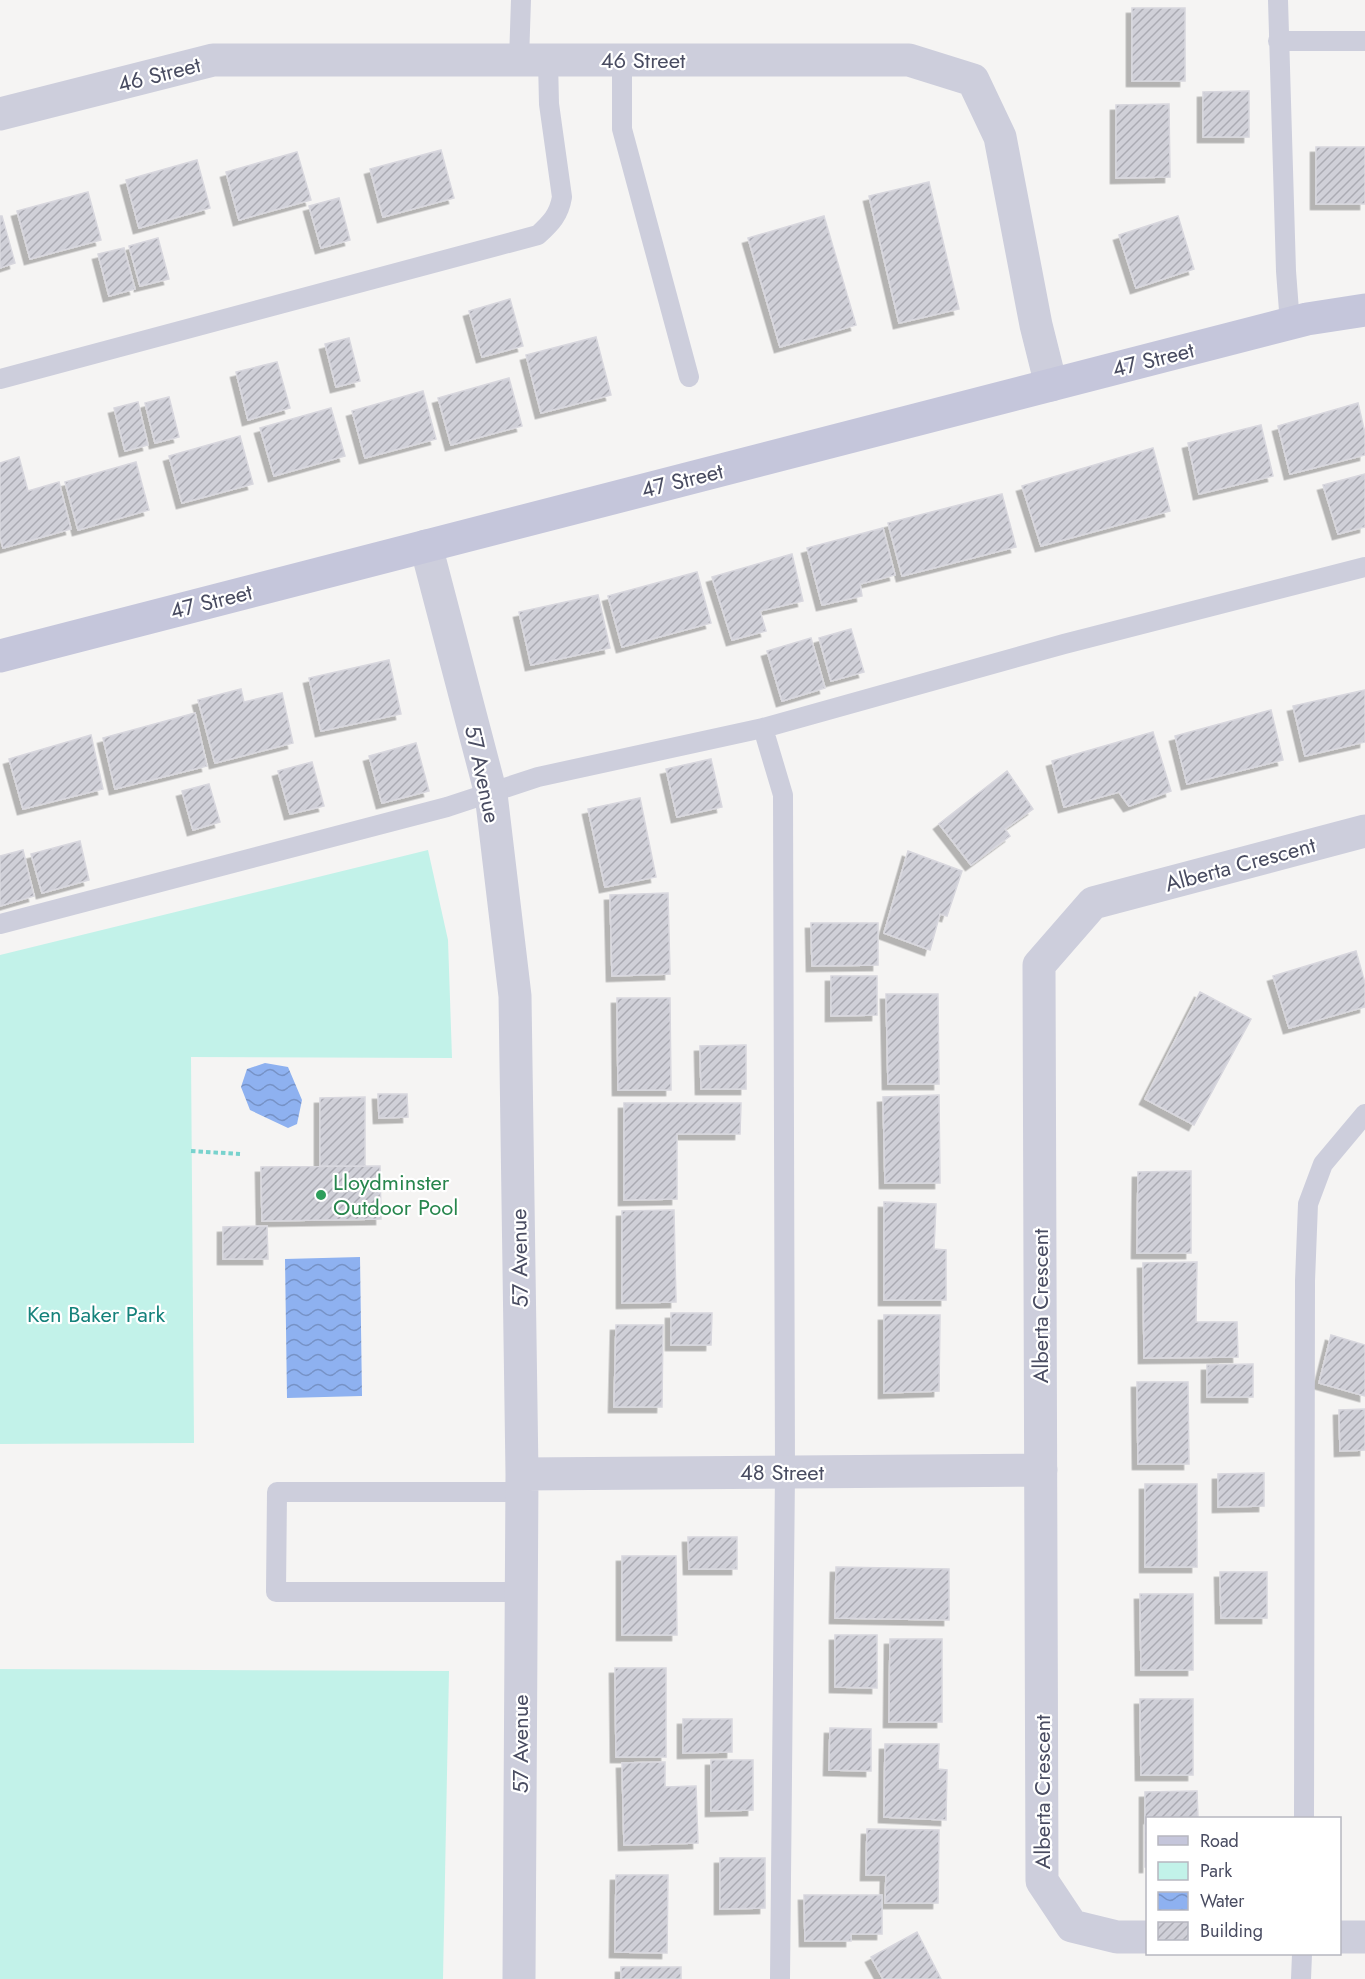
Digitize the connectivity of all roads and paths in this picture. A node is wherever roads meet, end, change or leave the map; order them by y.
1 (521, 0) edge
2 (1278, 0) edge
3 (1278, 41) junction
4 (1365, 41) edge
5 (534, 60) junction
6 (622, 60) junction
7 (0, 114) edge
8 (1365, 310) edge
9 (1290, 324) junction
10 (689, 377) dead end
11 (0, 379) edge
12 (1051, 385) junction
13 (426, 546) junction
14 (1365, 567) edge
15 (0, 656) edge
16 (763, 728) junction
17 (491, 794) junction
18 (1365, 831) edge
19 (0, 924) edge
20 (1365, 1114) edge
21 (191, 1151) dead end
22 (240, 1154) dead end
23 (1041, 1470) junction
24 (785, 1472) junction
25 (522, 1483) junction
26 (521, 1592) junction
27 (1304, 1817) edge
28 (1146, 1937) edge
29 (1341, 1937) edge
30 (1365, 1937) edge
31 (1302, 1955) edge
32 (519, 1979) edge
33 (780, 1979) edge
34 (1302, 1979) edge

1 - 5 lane
2 - 3 lane
3 - 4 lane
3 - 9 lane
5 - 6 street, 46 Street
5 - 7 street, 46 Street
5 - 11 lane
6 - 10 lane
6 - 12 street, 46 Street
8 - 9 street, 47 Street
9 - 12 street, 47 Street
12 - 13 street, 47 Street
13 - 15 street, 47 Street
13 - 17 street, 57 Avenue
14 - 16 lane
16 - 17 lane
16 - 24 lane
17 - 19 lane
17 - 25 street, 57 Avenue
18 - 23 street, Alberta Crescent
20 - 27 lane
21 - 22 path
23 - 24 street, 48 Street
23 - 28 street, Alberta Crescent
24 - 25 street, 48 Street
24 - 33 lane
25 - 26 street, 57 Avenue
25 - 26 lane
26 - 32 street, 57 Avenue
29 - 30 street
31 - 34 lane

